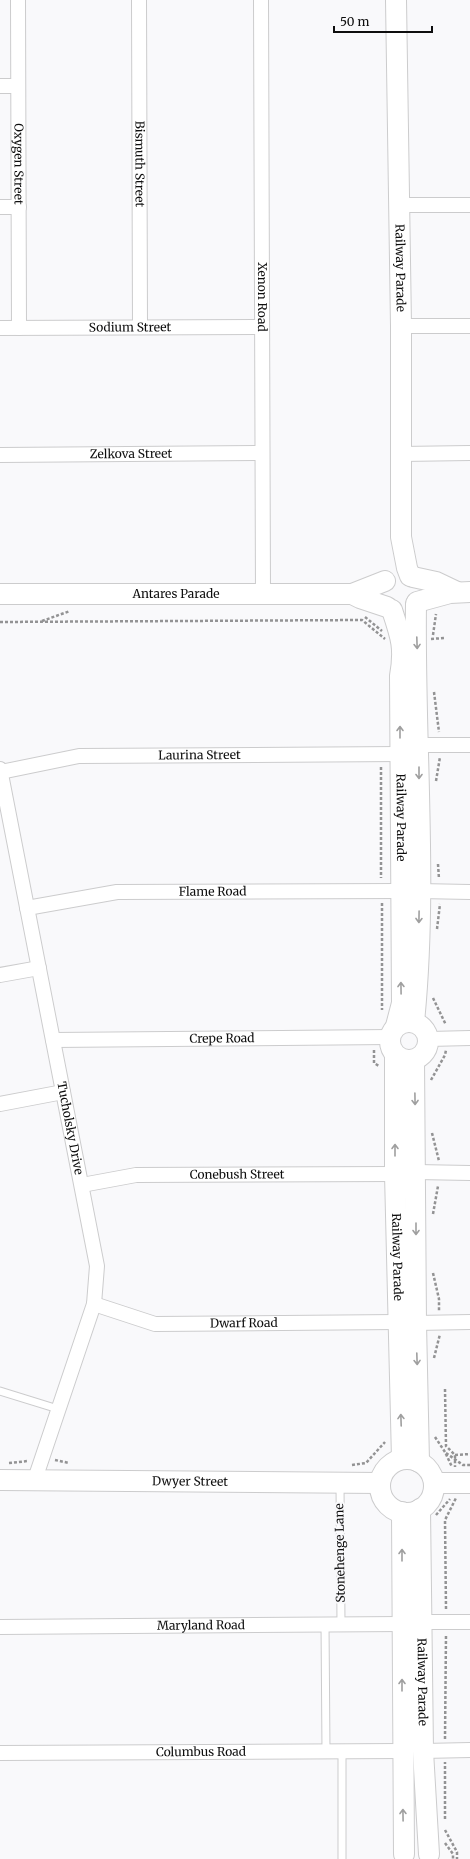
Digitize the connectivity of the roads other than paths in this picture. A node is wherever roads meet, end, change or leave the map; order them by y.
1 (18, 0) edge
2 (139, 0) edge
3 (261, 0) edge
4 (396, 0) edge
5 (0, 86) edge
6 (18, 86) junction
7 (470, 204) edge
8 (399, 205) junction
9 (0, 207) edge
10 (19, 207) junction
11 (401, 326) junction
12 (470, 326) edge
13 (140, 327) junction
14 (261, 327) junction
15 (0, 328) edge
16 (19, 328) junction
17 (262, 453) junction
18 (470, 453) edge
19 (401, 454) junction
20 (0, 455) edge
21 (401, 537) junction
22 (412, 576) junction
23 (386, 580) junction
24 (464, 592) edge
25 (0, 594) edge
26 (263, 594) junction
27 (352, 594) junction
28 (417, 603) junction
29 (390, 608) junction
30 (417, 634) junction
31 (470, 744) edge
32 (418, 745) junction
33 (400, 754) junction
34 (0, 770) edge
35 (5, 822) edge
36 (410, 891) junction
37 (470, 892) edge
38 (27, 908) junction
39 (39, 968) junction
40 (0, 975) edge
41 (399, 1035) junction
42 (470, 1038) edge
43 (438, 1039) junction
44 (53, 1040) junction
45 (414, 1060) junction
46 (63, 1092) junction
47 (0, 1104) edge
48 (416, 1172) junction
49 (470, 1172) edge
50 (394, 1174) junction
51 (82, 1185) junction
52 (94, 1304) junction
53 (470, 1322) edge
54 (406, 1323) junction
55 (0, 1391) edge
56 (58, 1409) junction
57 (411, 1460) junction
58 (3, 1472) edge
59 (342, 1474) junction
60 (34, 1482) junction
61 (380, 1483) junction
62 (452, 1483) edge
63 (419, 1513) junction
64 (470, 1622) edge
65 (412, 1623) junction
66 (325, 1624) junction
67 (341, 1624) junction
68 (0, 1627) edge
69 (470, 1750) edge
70 (326, 1751) junction
71 (342, 1751) junction
72 (402, 1751) junction
73 (423, 1751) junction
74 (0, 1753) edge
75 (401, 1857) edge
76 (431, 1857) edge
77 (342, 1859) edge

1 - 6 street, Oxygen Street
2 - 13 street, Bismuth Street
3 - 14 street, Xenon Road
4 - 8 street, Railway Parade
5 - 6 street
6 - 10 street, Oxygen Street
7 - 8 street
8 - 11 street, Railway Parade
9 - 10 street
10 - 16 street, Oxygen Street
11 - 12 street
11 - 19 street, Railway Parade
13 - 14 street, Sodium Street
13 - 16 street, Sodium Street
14 - 17 street, Xenon Road
15 - 16 street, Sodium Street
17 - 20 street, Zelkova Street
17 - 26 street, Xenon Road
18 - 19 street
19 - 21 street, Railway Parade
21 - 22 street, Railway Parade
21 - 23 street, Railway Parade
22 - 23 street
22 - 24 street
22 - 28 street
23 - 27 street, Antares Parade
23 - 29 street
24 - 28 street
25 - 26 street, Antares Parade
26 - 27 street, Antares Parade
27 - 29 street, Antares Parade
28 - 29 street
28 - 30 street, Railway Parade
29 - 30 street, Railway Parade
30 -> 32 street, Railway Parade
33 -> 30 street, Railway Parade
31 - 32 street
32 -> 36 street, Railway Parade
33 - 34 street, Laurina Street
33 - 36 street, Railway Parade
34 - 35 street, Tucholsky Drive
35 - 38 street, Tucholsky Drive
36 - 37 street, Flame Road
36 - 38 street, Flame Road
36 - 41 street, Railway Parade
38 - 39 street, Tucholsky Drive
39 - 40 street
39 - 44 street, Tucholsky Drive
41 - 43 street
41 - 44 street, Crepe Road
41 - 45 street
50 -> 41 street, Railway Parade
42 - 43 street
43 - 45 street
44 - 46 street, Tucholsky Drive
45 -> 48 street, Railway Parade
46 - 47 street
46 - 51 street, Tucholsky Drive
48 - 49 street
48 -> 54 street, Railway Parade
50 - 51 street, Conebush Street
50 - 54 street, Railway Parade
51 - 52 street, Tucholsky Drive
52 - 54 street, Dwarf Road
52 - 56 street, Tucholsky Drive
53 - 54 street, Dwarf Road
54 - 57 street, Railway Parade
55 - 56 lane
56 - 60 street, Tucholsky Drive
57 - 61 street
57 - 62 street
58 - 60 street, Dwyer Street
59 - 60 street, Dwyer Street
59 - 61 street, Dwyer Street
59 - 67 lane, Stonehenge Lane
61 - 63 street
62 - 63 street
63 - 65 street, Railway Parade
64 - 65 street, Maryland Road
65 - 67 street, Maryland Road
72 -> 65 street, Railway Parade
65 - 73 street, Railway Parade
66 - 67 street, Maryland Road
66 - 68 street, Maryland Road
66 - 70 lane
69 - 73 street
70 - 71 street, Columbus Road
70 - 74 street, Columbus Road
71 - 72 street, Columbus Road
71 - 77 lane
75 -> 72 street, Railway Parade
73 - 76 street, Railway Parade
75 - 76 street, Railway Parade

